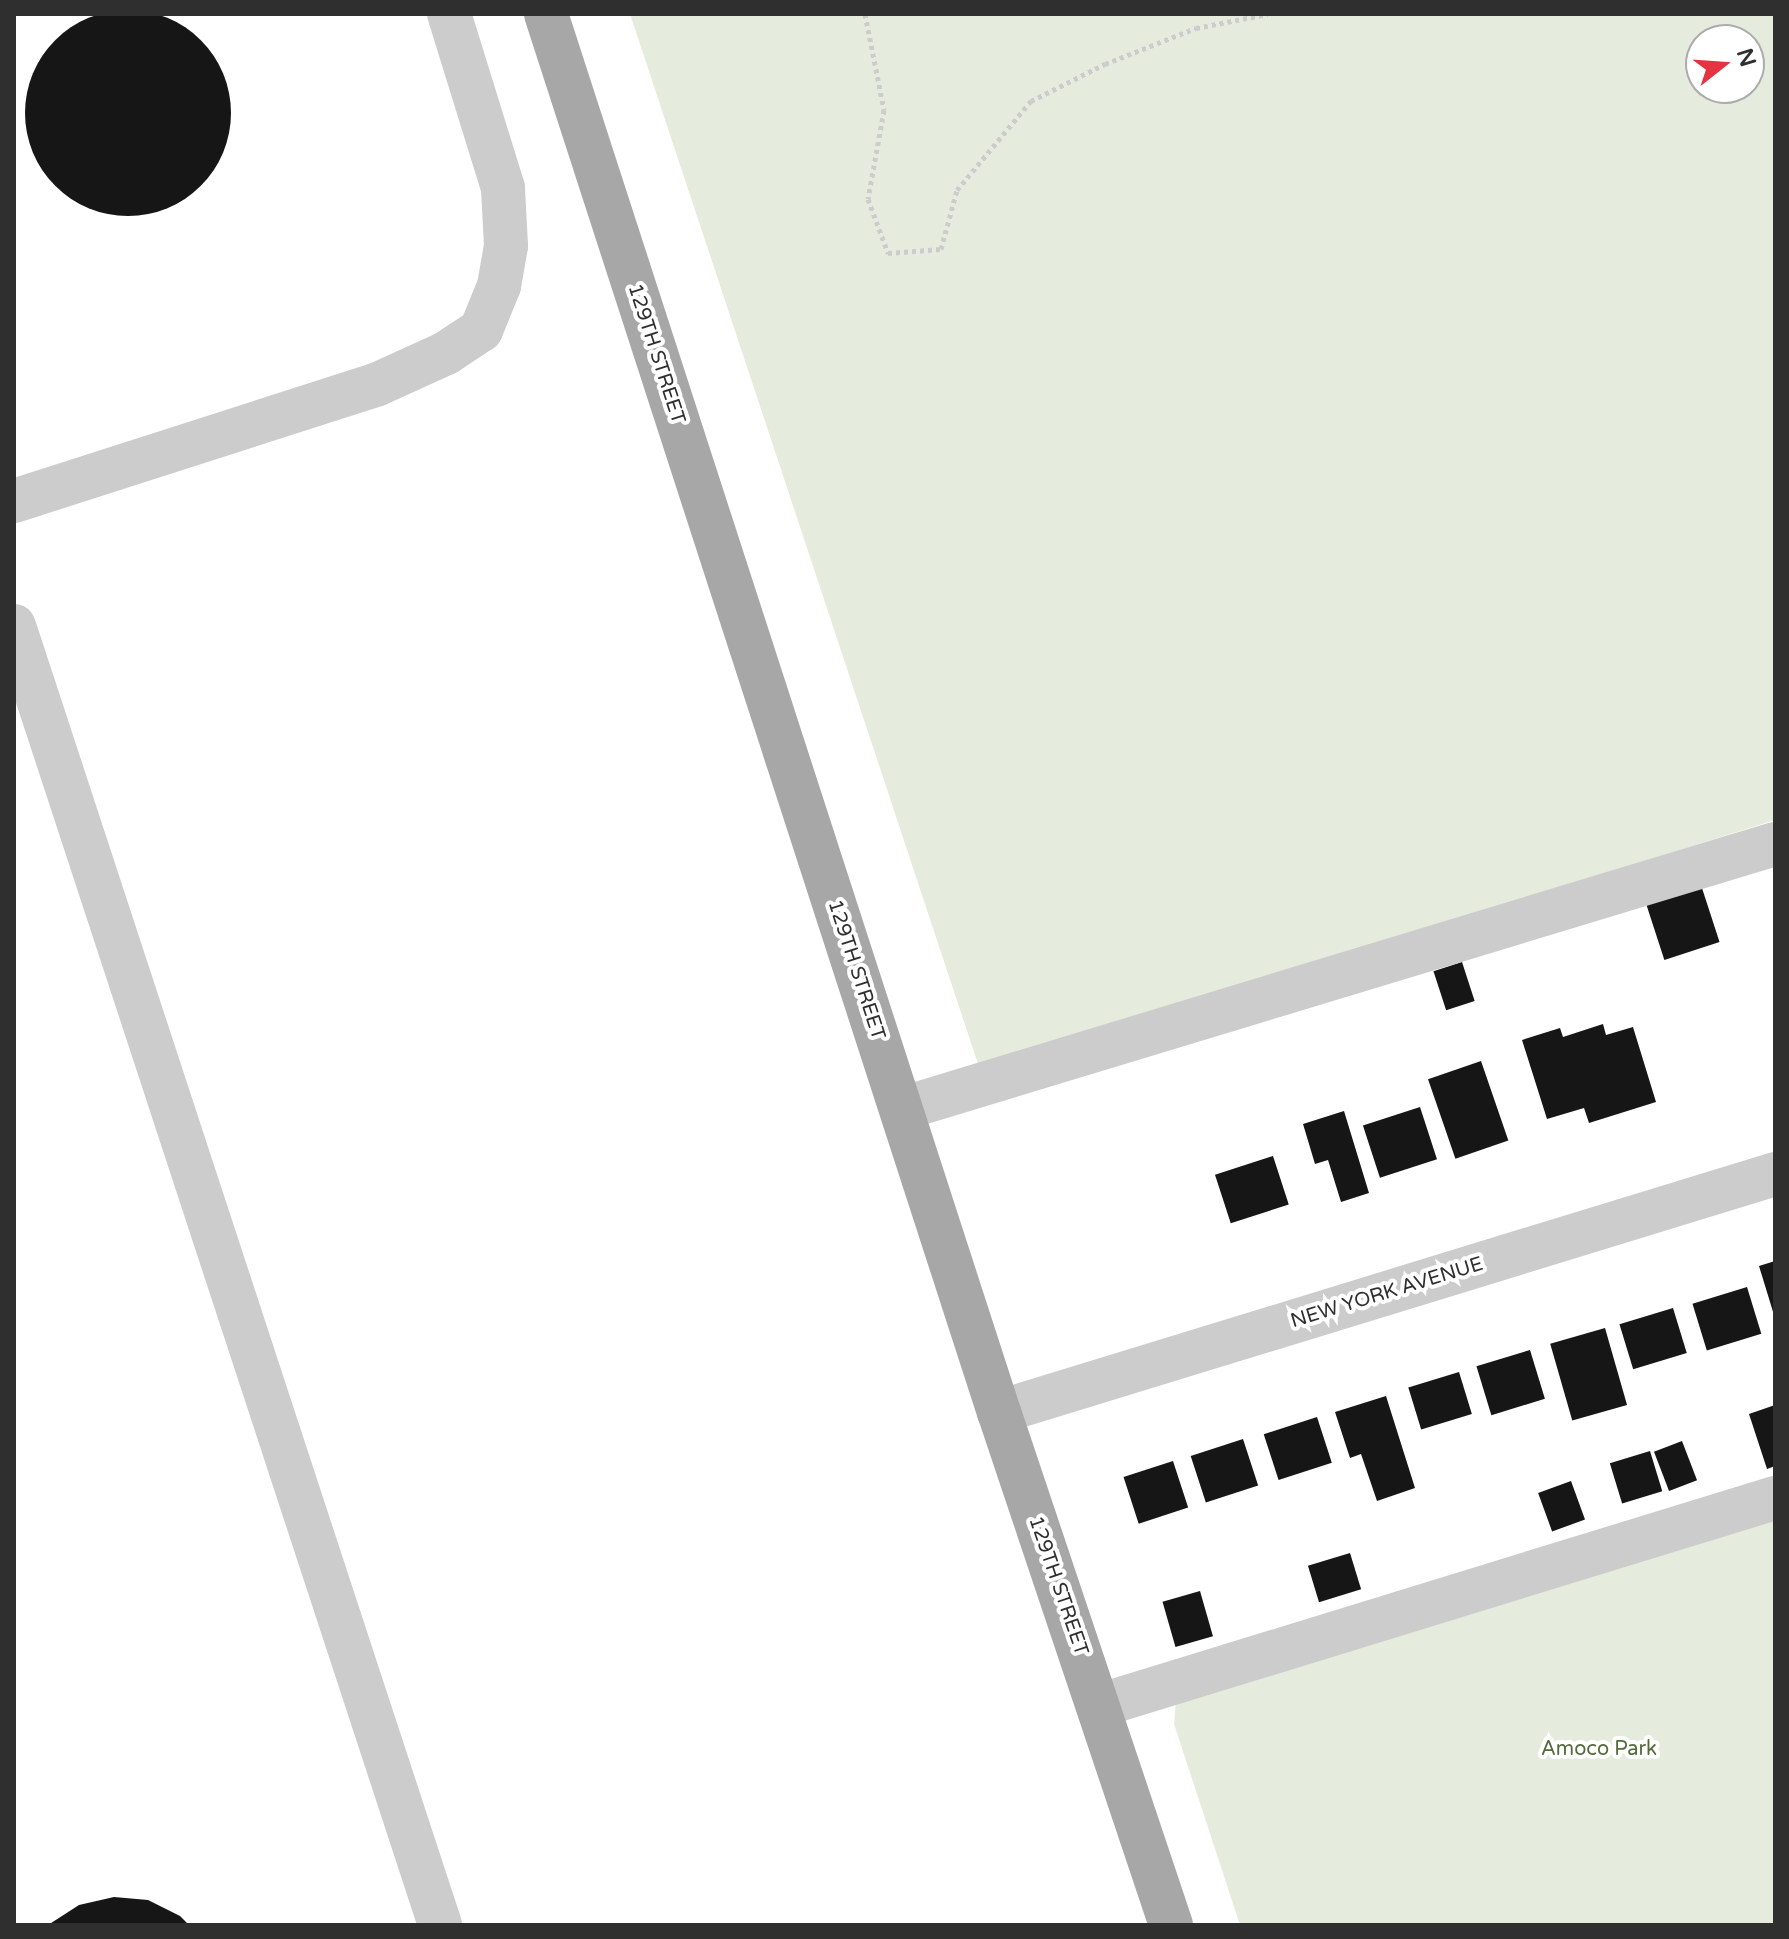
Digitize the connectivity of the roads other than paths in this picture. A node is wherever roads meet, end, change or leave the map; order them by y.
1 (449, 14) edge
2 (546, 14) edge
3 (14, 501) edge
4 (14, 626) edge
5 (1775, 844) edge
6 (901, 1109) junction
7 (1775, 1174) edge
8 (999, 1412) junction
9 (1775, 1498) edge
10 (1098, 1706) junction
11 (440, 1925) edge
12 (1171, 1925) edge

1 - 3 street
2 - 6 main road, 129TH STREET
4 - 11 street
5 - 6 street
6 - 8 main road, 129TH STREET
7 - 8 street, NEW YORK AVENUE
8 - 10 main road, 129TH STREET
9 - 10 street
10 - 12 main road, 129TH STREET

